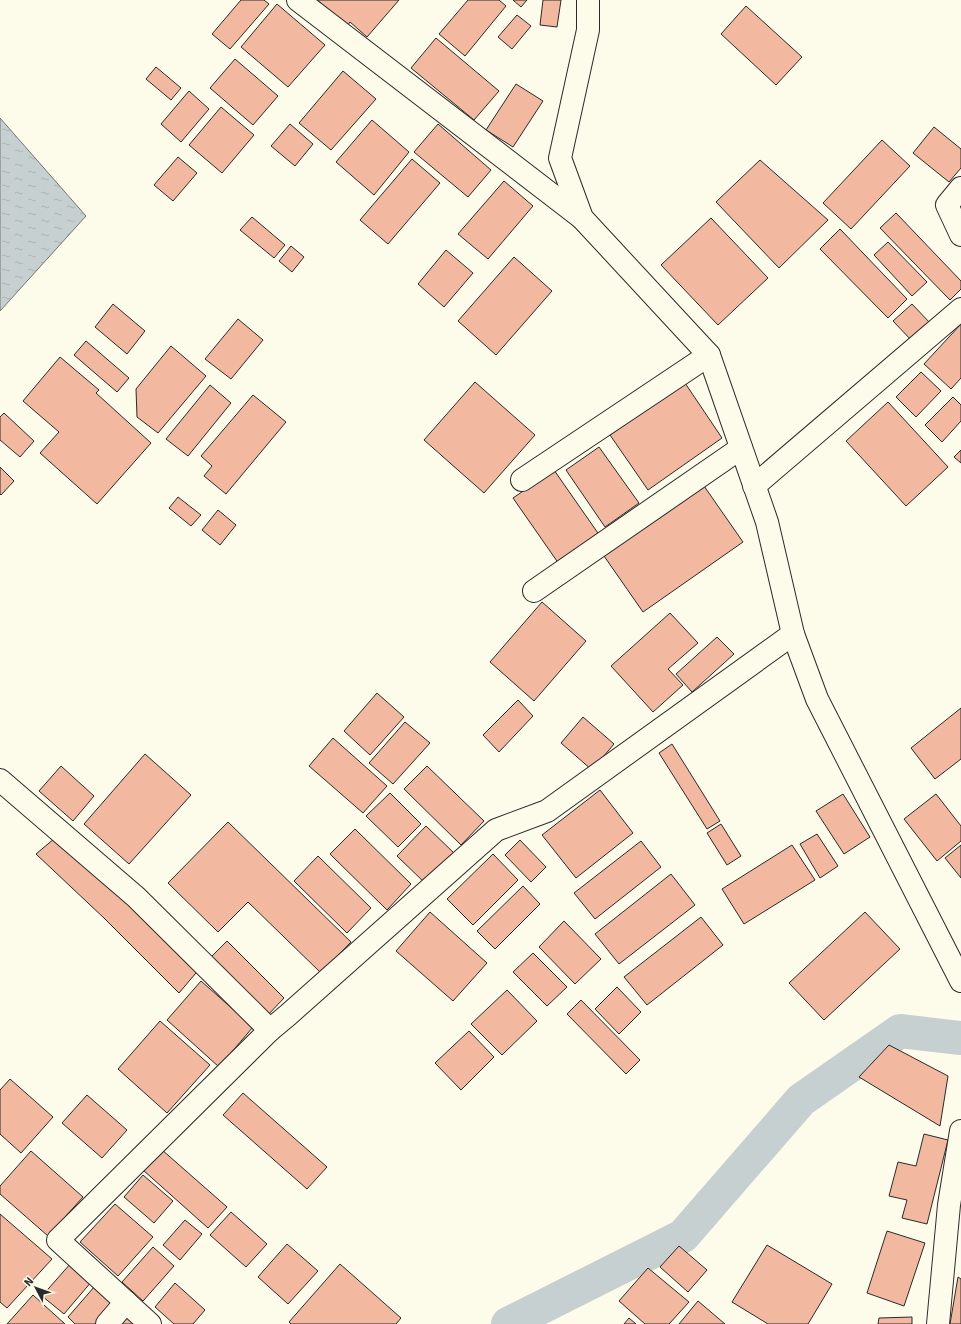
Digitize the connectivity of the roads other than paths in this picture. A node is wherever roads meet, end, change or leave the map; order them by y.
1 (298, 0) edge
2 (588, 0) edge
3 (961, 188) edge
4 (582, 218) junction
5 (961, 235) edge
6 (961, 309) edge
7 (709, 355) junction
8 (741, 448) junction
9 (522, 480) dead end
10 (754, 486) junction
11 (534, 591) dead end
12 (793, 634) junction
13 (0, 780) edge
14 (961, 980) edge
15 (270, 1030) junction
16 (961, 1131) edge
17 (126, 1302) junction
18 (107, 1324) edge
19 (150, 1324) edge
20 (938, 1324) edge

1 - 4 street
2 - 4 street
3 - 5 street
4 - 7 street
6 - 10 street
7 - 8 street
7 - 9 street
8 - 10 street
8 - 11 street
10 - 12 street
12 - 14 street
12 - 15 street
13 - 15 street
15 - 17 street
16 - 20 street
17 - 18 street
17 - 19 street

